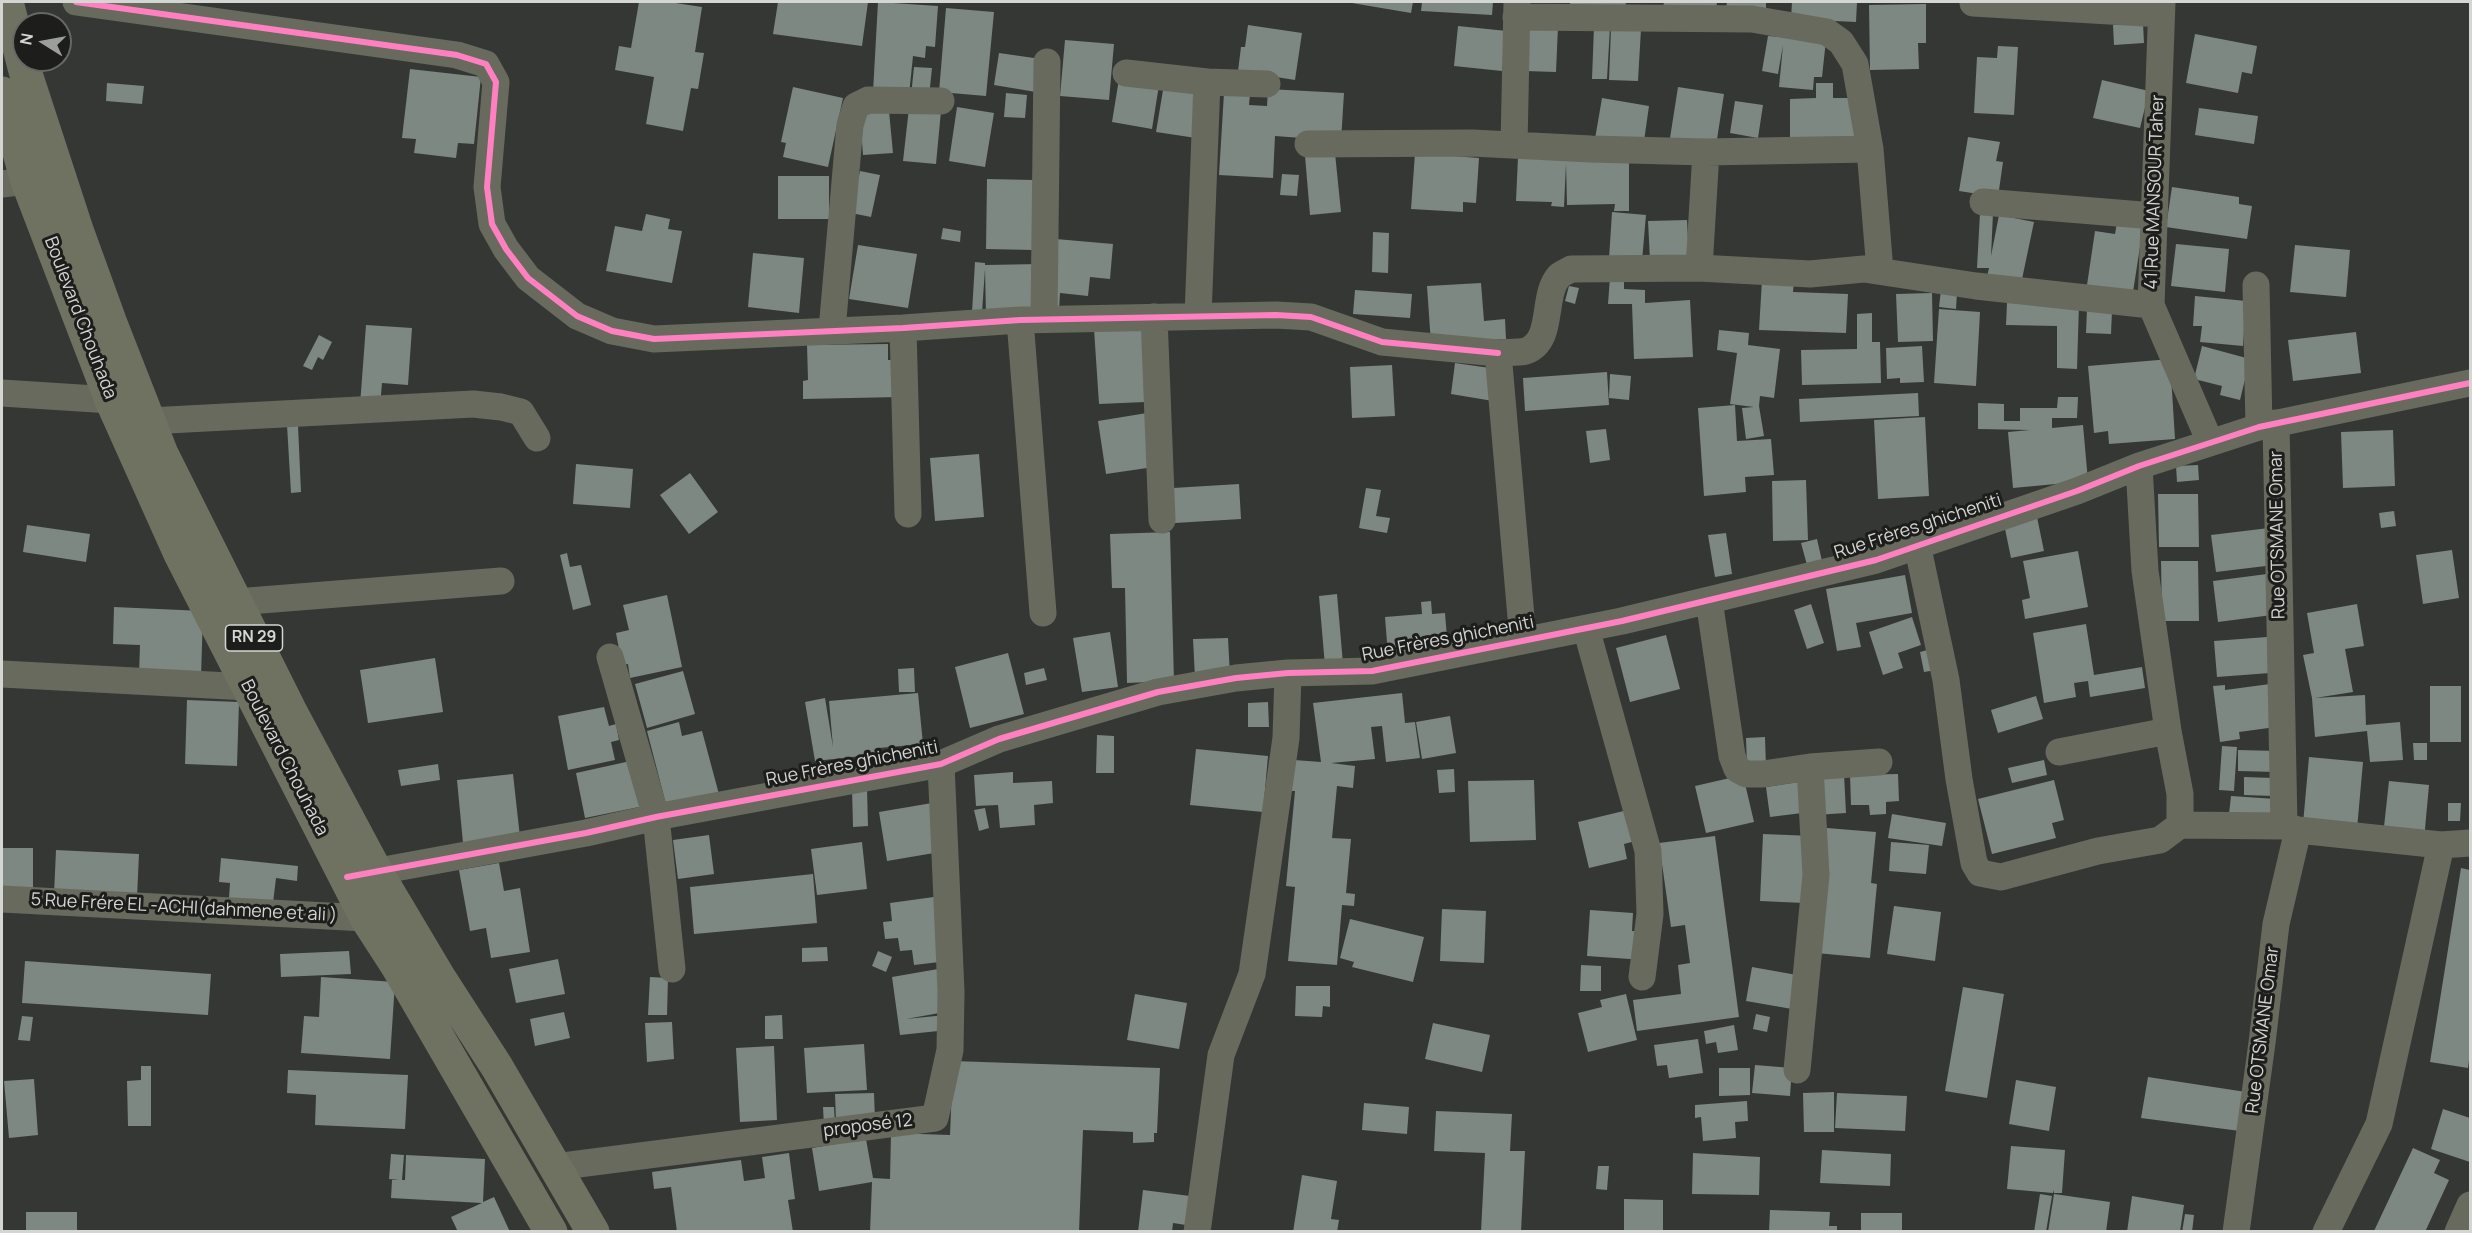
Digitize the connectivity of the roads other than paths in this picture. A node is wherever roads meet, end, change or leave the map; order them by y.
1 (7, 2) edge
2 (76, 2) edge
3 (1973, 3) edge
4 (2162, 8) edge
5 (1517, 9) edge
6 (1718, 10) edge
7 (1047, 62) dead end
8 (1125, 73) dead end
9 (1207, 82) junction
10 (1267, 84) dead end
11 (2, 93) edge
12 (941, 101) dead end
13 (1308, 144) dead end
14 (1514, 145) junction
15 (1870, 149) junction
16 (1706, 152) junction
17 (14, 183) edge
18 (1983, 202) dead end
19 (2154, 216) junction
20 (1699, 268) junction
21 (1880, 271) junction
22 (2256, 285) dead end
23 (2151, 305) junction
24 (1198, 316) junction
25 (1154, 317) junction
26 (1032, 320) junction
27 (903, 328) junction
28 (832, 330) junction
29 (1497, 353) junction
30 (2470, 383) edge
31 (2, 393) edge
32 (111, 400) junction
33 (149, 421) junction
34 (2267, 425) junction
35 (537, 438) dead end
36 (2210, 442) junction
37 (2139, 466) junction
38 (908, 514) dead end
39 (1162, 520) dead end
40 (1917, 544) junction
41 (501, 581) dead end
42 (1708, 600) junction
43 (236, 602) junction
44 (1043, 613) dead end
45 (1586, 628) junction
46 (1523, 640) junction
47 (610, 657) dead end
48 (1288, 673) junction
49 (2, 674) edge
50 (248, 687) junction
51 (2168, 731) junction
52 (2059, 752) dead end
53 (1879, 762) dead end
54 (941, 764) junction
55 (1810, 767) junction
56 (656, 818) junction
57 (2180, 825) junction
58 (2291, 828) junction
59 (2470, 843) edge
60 (2441, 845) junction
61 (361, 874) junction
62 (2, 899) edge
63 (366, 918) junction
64 (672, 969) dead end
65 (1642, 977) dead end
66 (1797, 1070) dead end
67 (555, 1167) junction
68 (2470, 1205) edge
69 (551, 1232) edge
70 (592, 1232) edge
71 (1197, 1232) edge
72 (2236, 1232) edge
73 (2326, 1232) edge
74 (2458, 1232) edge

1 - 33 highway, RN 29
2 - 28 street
3 - 4 street
4 - 19 street, 41 Rue MANSOUR Taher
5 - 6 street
5 - 14 street
6 - 15 street
7 - 26 street
8 - 9 street
9 - 10 street
9 - 24 street
11 - 17 highway, Boulevard Chouhada / RN 29
12 - 28 street
13 - 14 street
14 - 16 street
15 - 16 street
15 - 21 street
16 - 20 street
17 - 32 highway, Boulevard Chouhada / RN 29
18 - 19 street
19 - 23 street, 41 Rue MANSOUR Taher
20 - 21 street
20 - 29 street
21 - 23 street
22 - 34 street, Rue OTSMANE Omar
23 - 36 street, 41 Rue MANSOUR Taher
24 - 25 street
24 - 29 street
25 - 26 street
25 - 39 street
26 - 27 street
26 - 44 street
27 - 28 street
27 - 38 street
29 - 46 street
30 - 34 street, Rue Frères ghicheniti
31 - 32 street
32 - 50 highway, Boulevard Chouhada / RN 29
33 - 35 street
33 - 43 highway, RN 29
34 - 36 street, Rue Frères ghicheniti
34 - 58 street, Rue OTSMANE Omar
36 - 37 street, Rue Frères ghicheniti
37 - 40 street, Rue Frères ghicheniti
37 - 51 street
40 - 42 street, Rue Frères ghicheniti
40 - 57 street
41 - 43 street
42 - 45 street, Rue Frères ghicheniti
42 - 55 street
43 - 61 highway, RN 29
45 - 46 street, Rue Frères ghicheniti
45 - 65 street
46 - 48 street, Rue Frères ghicheniti
47 - 56 street
48 - 54 street, Rue Frères ghicheniti
48 - 71 street
49 - 50 street
50 - 61 highway, Boulevard Chouhada / RN 29
51 - 52 street
51 - 57 street
53 - 55 street
54 - 56 street, Rue Frères ghicheniti
54 - 67 street, proposé 12
55 - 66 street
56 - 61 street, Rue Frères ghicheniti
56 - 64 street
57 - 58 street
58 - 60 street
58 - 72 street, Rue OTSMANE Omar
59 - 60 street
60 - 73 street
61 - 63 highway, Boulevard Chouhada / RN 29
61 - 67 highway, RN 29
62 - 63 street, 5 Rue Frére EL -ACHI(dahmene et ali )
63 - 69 highway, Boulevard Chouhada / RN 29
67 - 70 highway, RN 29
68 - 74 street

